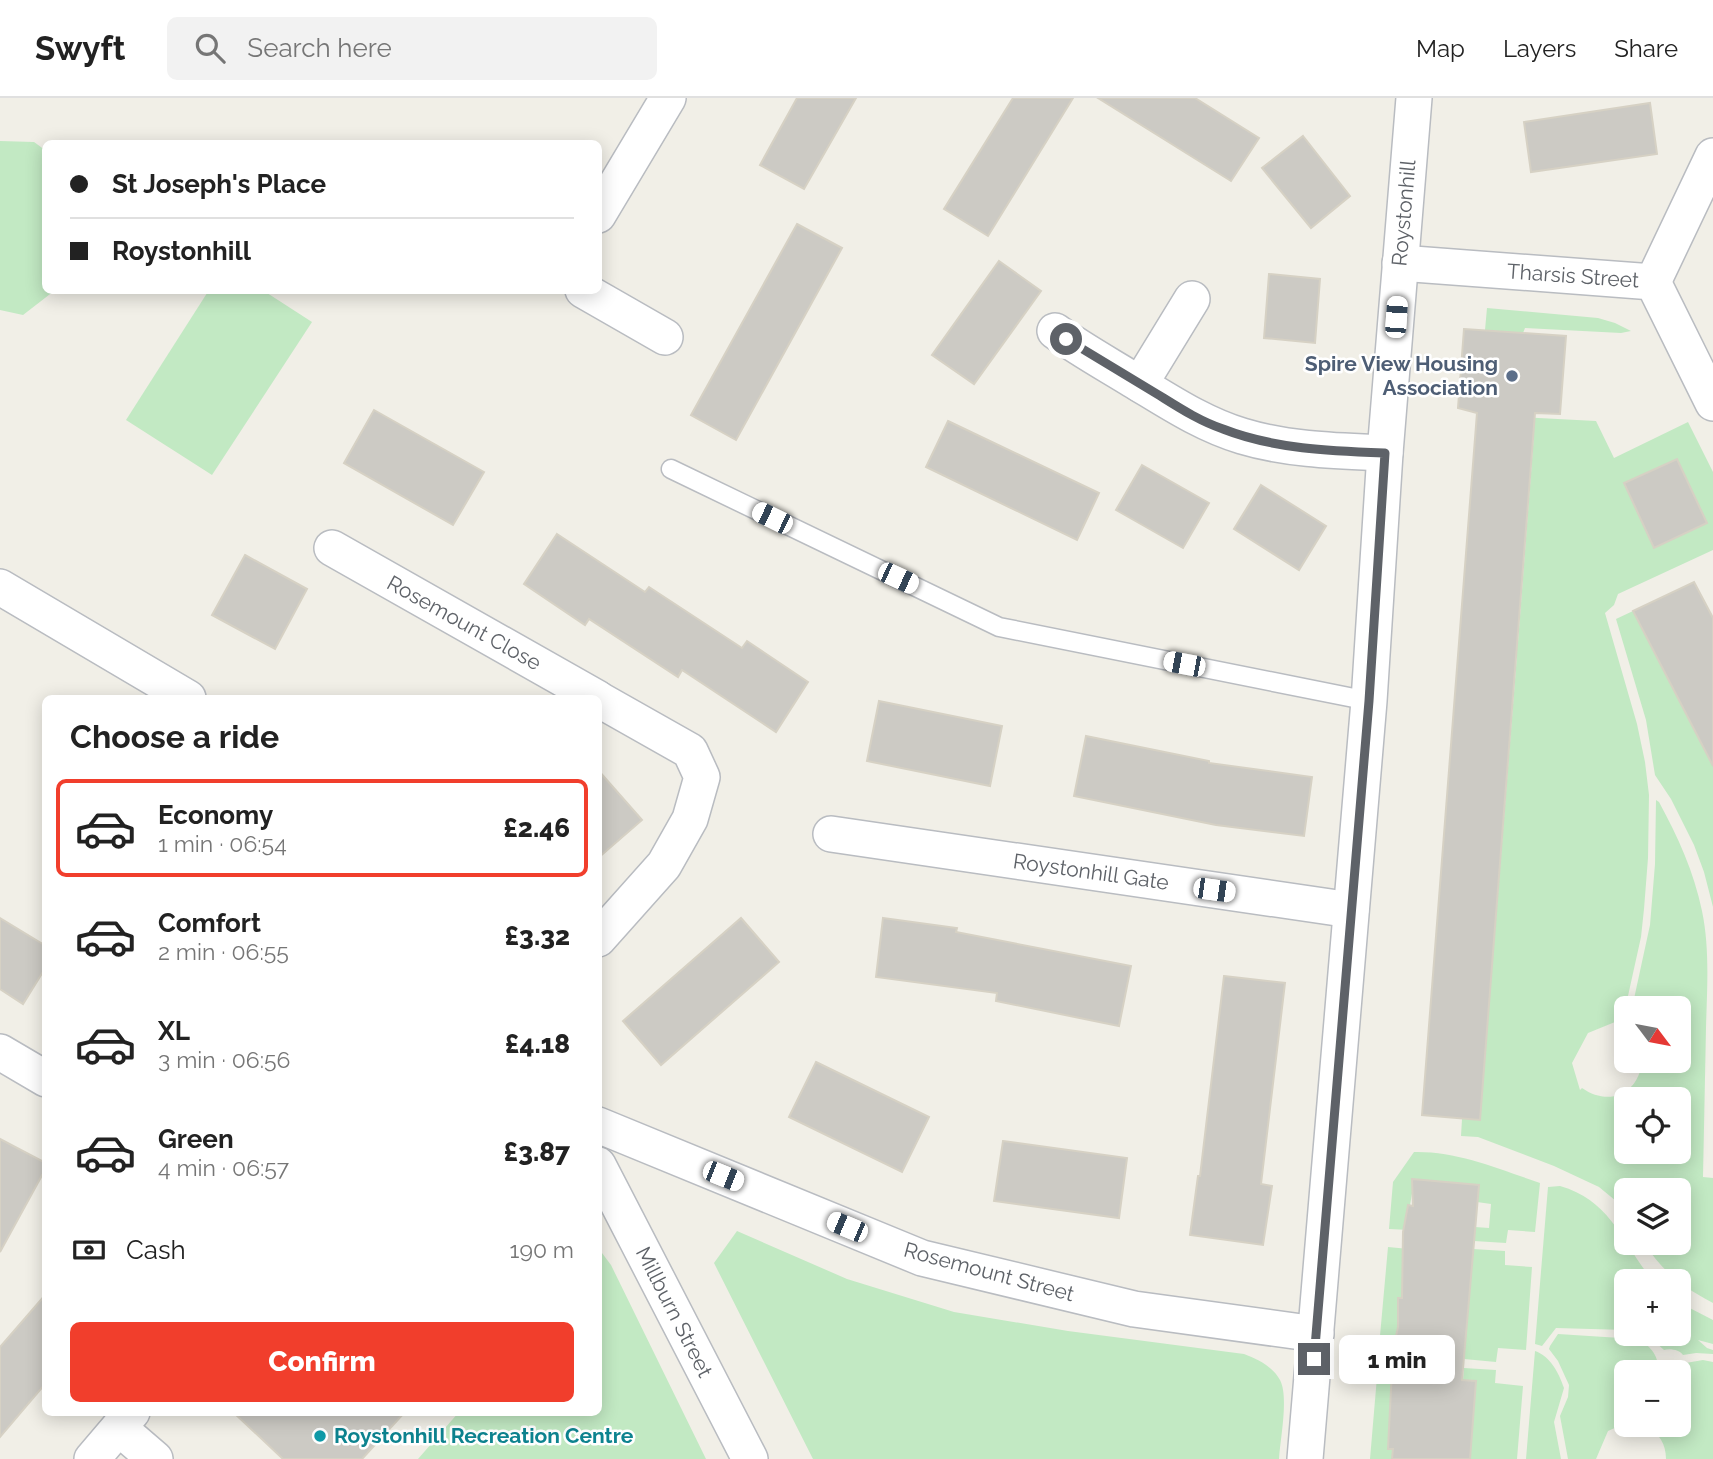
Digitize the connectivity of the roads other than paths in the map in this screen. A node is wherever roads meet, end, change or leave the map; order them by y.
1 (668, 98) edge
2 (1414, 98) edge
3 (1713, 156) edge
4 (602, 208) edge
5 (1400, 263) junction
6 (1653, 282) junction
7 (590, 294) edge
8 (1192, 299) dead end
9 (1055, 331) dead end
10 (665, 337) dead end
11 (1140, 384) junction
12 (1713, 403) edge
13 (1385, 453) junction
14 (671, 469) dead end
15 (332, 548) dead end
16 (0, 586) edge
17 (183, 695) edge
18 (591, 695) edge
19 (602, 701) edge
20 (1369, 701) junction
21 (831, 834) dead end
22 (1351, 910) junction
23 (602, 935) edge
24 (0, 1052) edge
25 (42, 1077) edge
26 (602, 1127) edge
27 (602, 1173) edge
28 (1316, 1334) junction
29 (125, 1420) edge
30 (92, 1459) edge
31 (155, 1459) edge
32 (750, 1459) edge
33 (1305, 1459) edge

1 - 4 street
2 - 5 street, Roystonhill
3 - 6 street
5 - 6 street, Tharsis Street
5 - 13 street, Roystonhill
6 - 12 street, Tharsis Street
7 - 10 street
8 - 11 street
9 - 11 street
11 - 13 street
13 - 20 street, Roystonhill
14 - 20 lane
15 - 18 street, Rosemount Close
16 - 17 street
19 - 23 street, Rosemount Close
20 - 22 street, Roystonhill
21 - 22 street, Roystonhill Gate
22 - 28 street, Roystonhill
24 - 25 street
26 - 28 street, Rosemount Street
27 - 32 street, Millburn Street
28 - 33 street, Roystonhill
29 - 30 street
29 - 31 street

